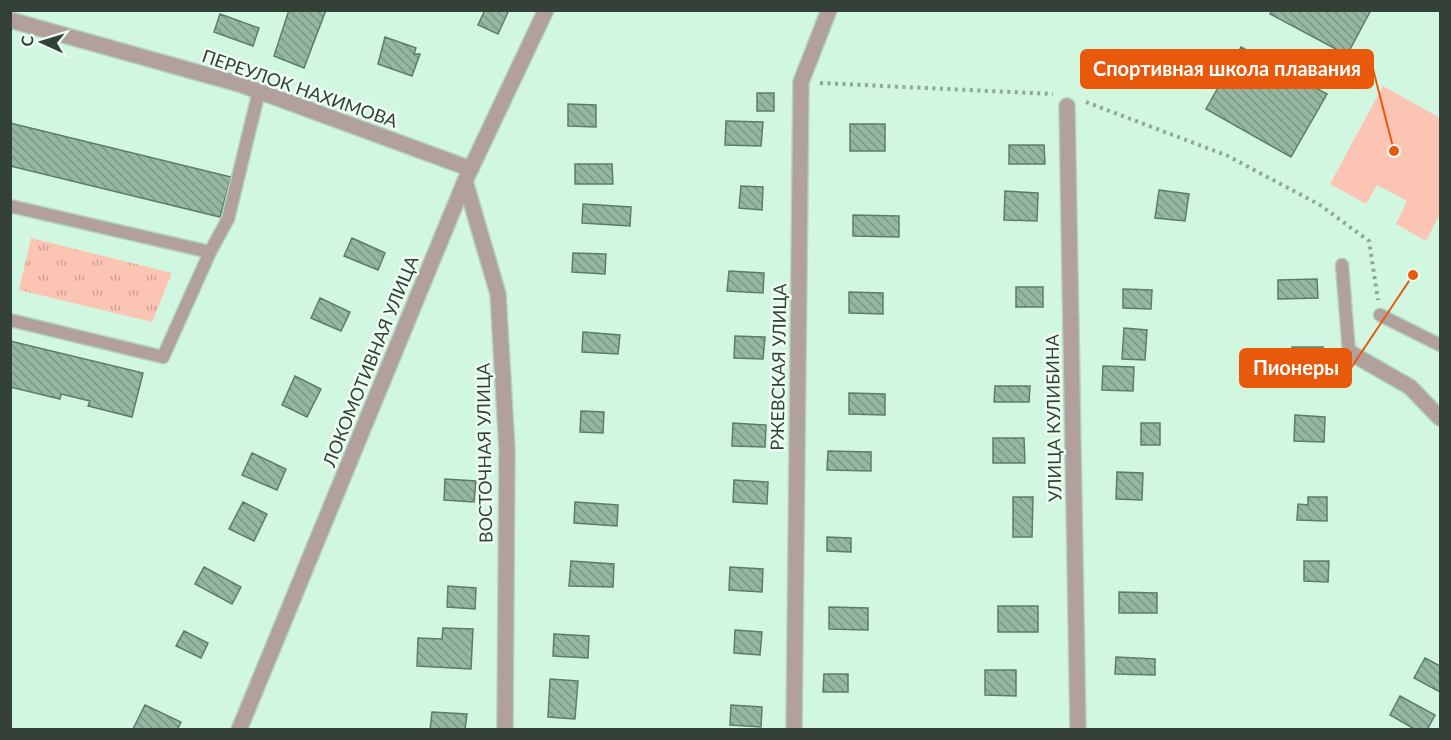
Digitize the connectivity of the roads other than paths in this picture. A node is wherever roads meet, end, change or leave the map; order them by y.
1 (546, 10) edge
2 (829, 10) edge
3 (10, 20) edge
4 (259, 91) junction
5 (1073, 103) road end
6 (468, 175) junction
7 (10, 206) edge
8 (210, 252) junction
9 (1342, 265) dead end
10 (1380, 315) road end
11 (10, 321) edge
12 (1440, 345) edge
13 (1349, 352) joint
14 (1440, 418) edge
15 (239, 729) edge
16 (505, 729) edge
17 (794, 729) edge
18 (1078, 729) edge

1 - 6 street, ЛОКОМОТИВНАЯ УЛИЦА
2 - 17 street, РЖЕВСКАЯ УЛИЦА
3 - 4 street, ПЕРЕУЛОК НАХИМОВА
4 - 6 street, ПЕРЕУЛОК НАХИМОВА
4 - 8 lane
5 - 18 street, УЛИЦА КУЛИБИНА
6 - 15 street, ЛОКОМОТИВНАЯ УЛИЦА
6 - 16 street, ВОСТОЧНАЯ УЛИЦА
7 - 8 lane
8 - 11 lane
9 - 13 lane
10 - 12 lane
13 - 14 street

